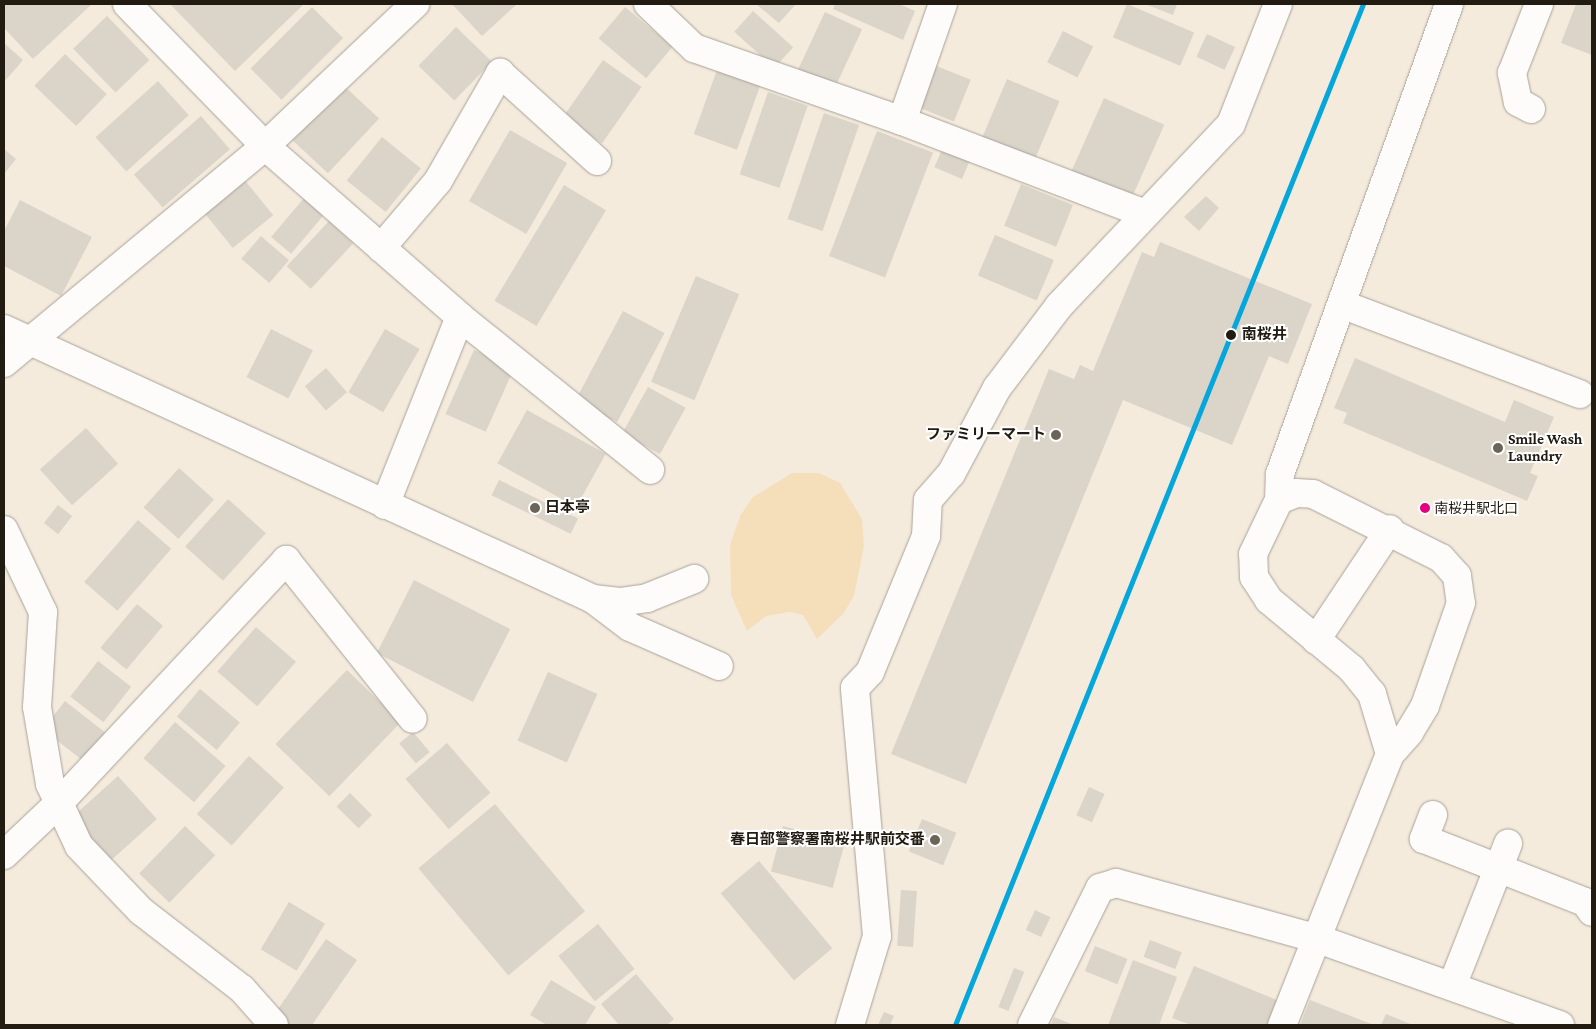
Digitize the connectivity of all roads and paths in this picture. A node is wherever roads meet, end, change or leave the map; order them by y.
1 (128, 4) edge
2 (415, 4) edge
3 (648, 4) edge
4 (943, 4) edge
5 (1278, 4) edge
6 (1449, 4) edge
7 (1538, 4) edge
8 (1531, 109) dead end
9 (902, 121) junction
10 (265, 146) junction
11 (597, 161) dead end
12 (1145, 214) junction
13 (381, 248) junction
14 (1344, 305) junction
15 (460, 317) junction
16 (4, 329) edge
17 (32, 342) junction
18 (4, 363) edge
19 (1580, 394) dead end
20 (650, 470) dead end
21 (1279, 500) junction
22 (385, 505) junction
23 (1390, 529) junction
24 (4, 530) edge
25 (694, 579) dead end
26 (593, 599) junction
27 (1316, 640) junction
28 (719, 666) dead end
29 (413, 719) dead end
30 (1390, 754) junction
31 (59, 803) junction
32 (1433, 815) dead end
33 (4, 855) edge
34 (1503, 856) junction
35 (1590, 900) edge
36 (1318, 939) junction
37 (1452, 986) junction
38 (274, 1025) edge
39 (850, 1025) edge
40 (1032, 1025) edge
41 (1282, 1025) edge
42 (1560, 1025) edge

1 - 10 street
2 - 10 street
3 - 9 street
4 - 9 street
5 - 12 street
6 - 14 street
7 - 8 street
9 - 12 street
10 - 13 street
10 - 17 street
11 - 13 street
12 - 39 street
13 - 15 street
14 - 19 street
14 - 21 street
15 - 20 street
15 - 22 street
16 - 17 street
17 - 18 street
17 - 22 street
21 - 23 street
21 - 27 street
22 - 26 street
23 - 27 street
23 - 30 street
24 - 31 street
25 - 26 street
26 - 28 street
27 - 30 street
29 - 31 street
30 - 36 street
31 - 33 street
31 - 38 street
32 - 34 street
34 - 35 street
34 - 37 street
36 - 37 street
36 - 40 street
36 - 41 street
37 - 42 street

